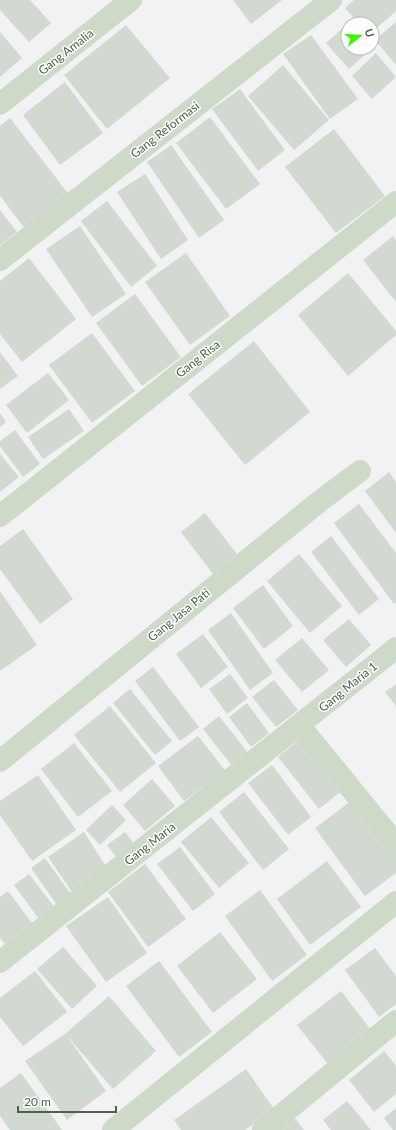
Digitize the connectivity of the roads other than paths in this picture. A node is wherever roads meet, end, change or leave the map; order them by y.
1 (131, 0) edge
2 (330, 0) edge
3 (0, 104) edge
4 (396, 202) edge
5 (0, 260) edge
6 (360, 471) dead end
7 (0, 516) edge
8 (396, 648) edge
9 (300, 726) junction
10 (0, 761) edge
11 (396, 844) edge
12 (396, 902) edge
13 (0, 962) edge
14 (396, 1021) edge
15 (113, 1130) edge
16 (263, 1130) edge

1 - 3 street, Gang Amalia
2 - 5 street, Gang Reformasi
4 - 7 street, Gang Risa
6 - 10 street, Gang Jasa Pati
8 - 9 street, Gang Maria 1
9 - 11 street
9 - 13 street, Gang Maria
12 - 15 street
14 - 16 street

